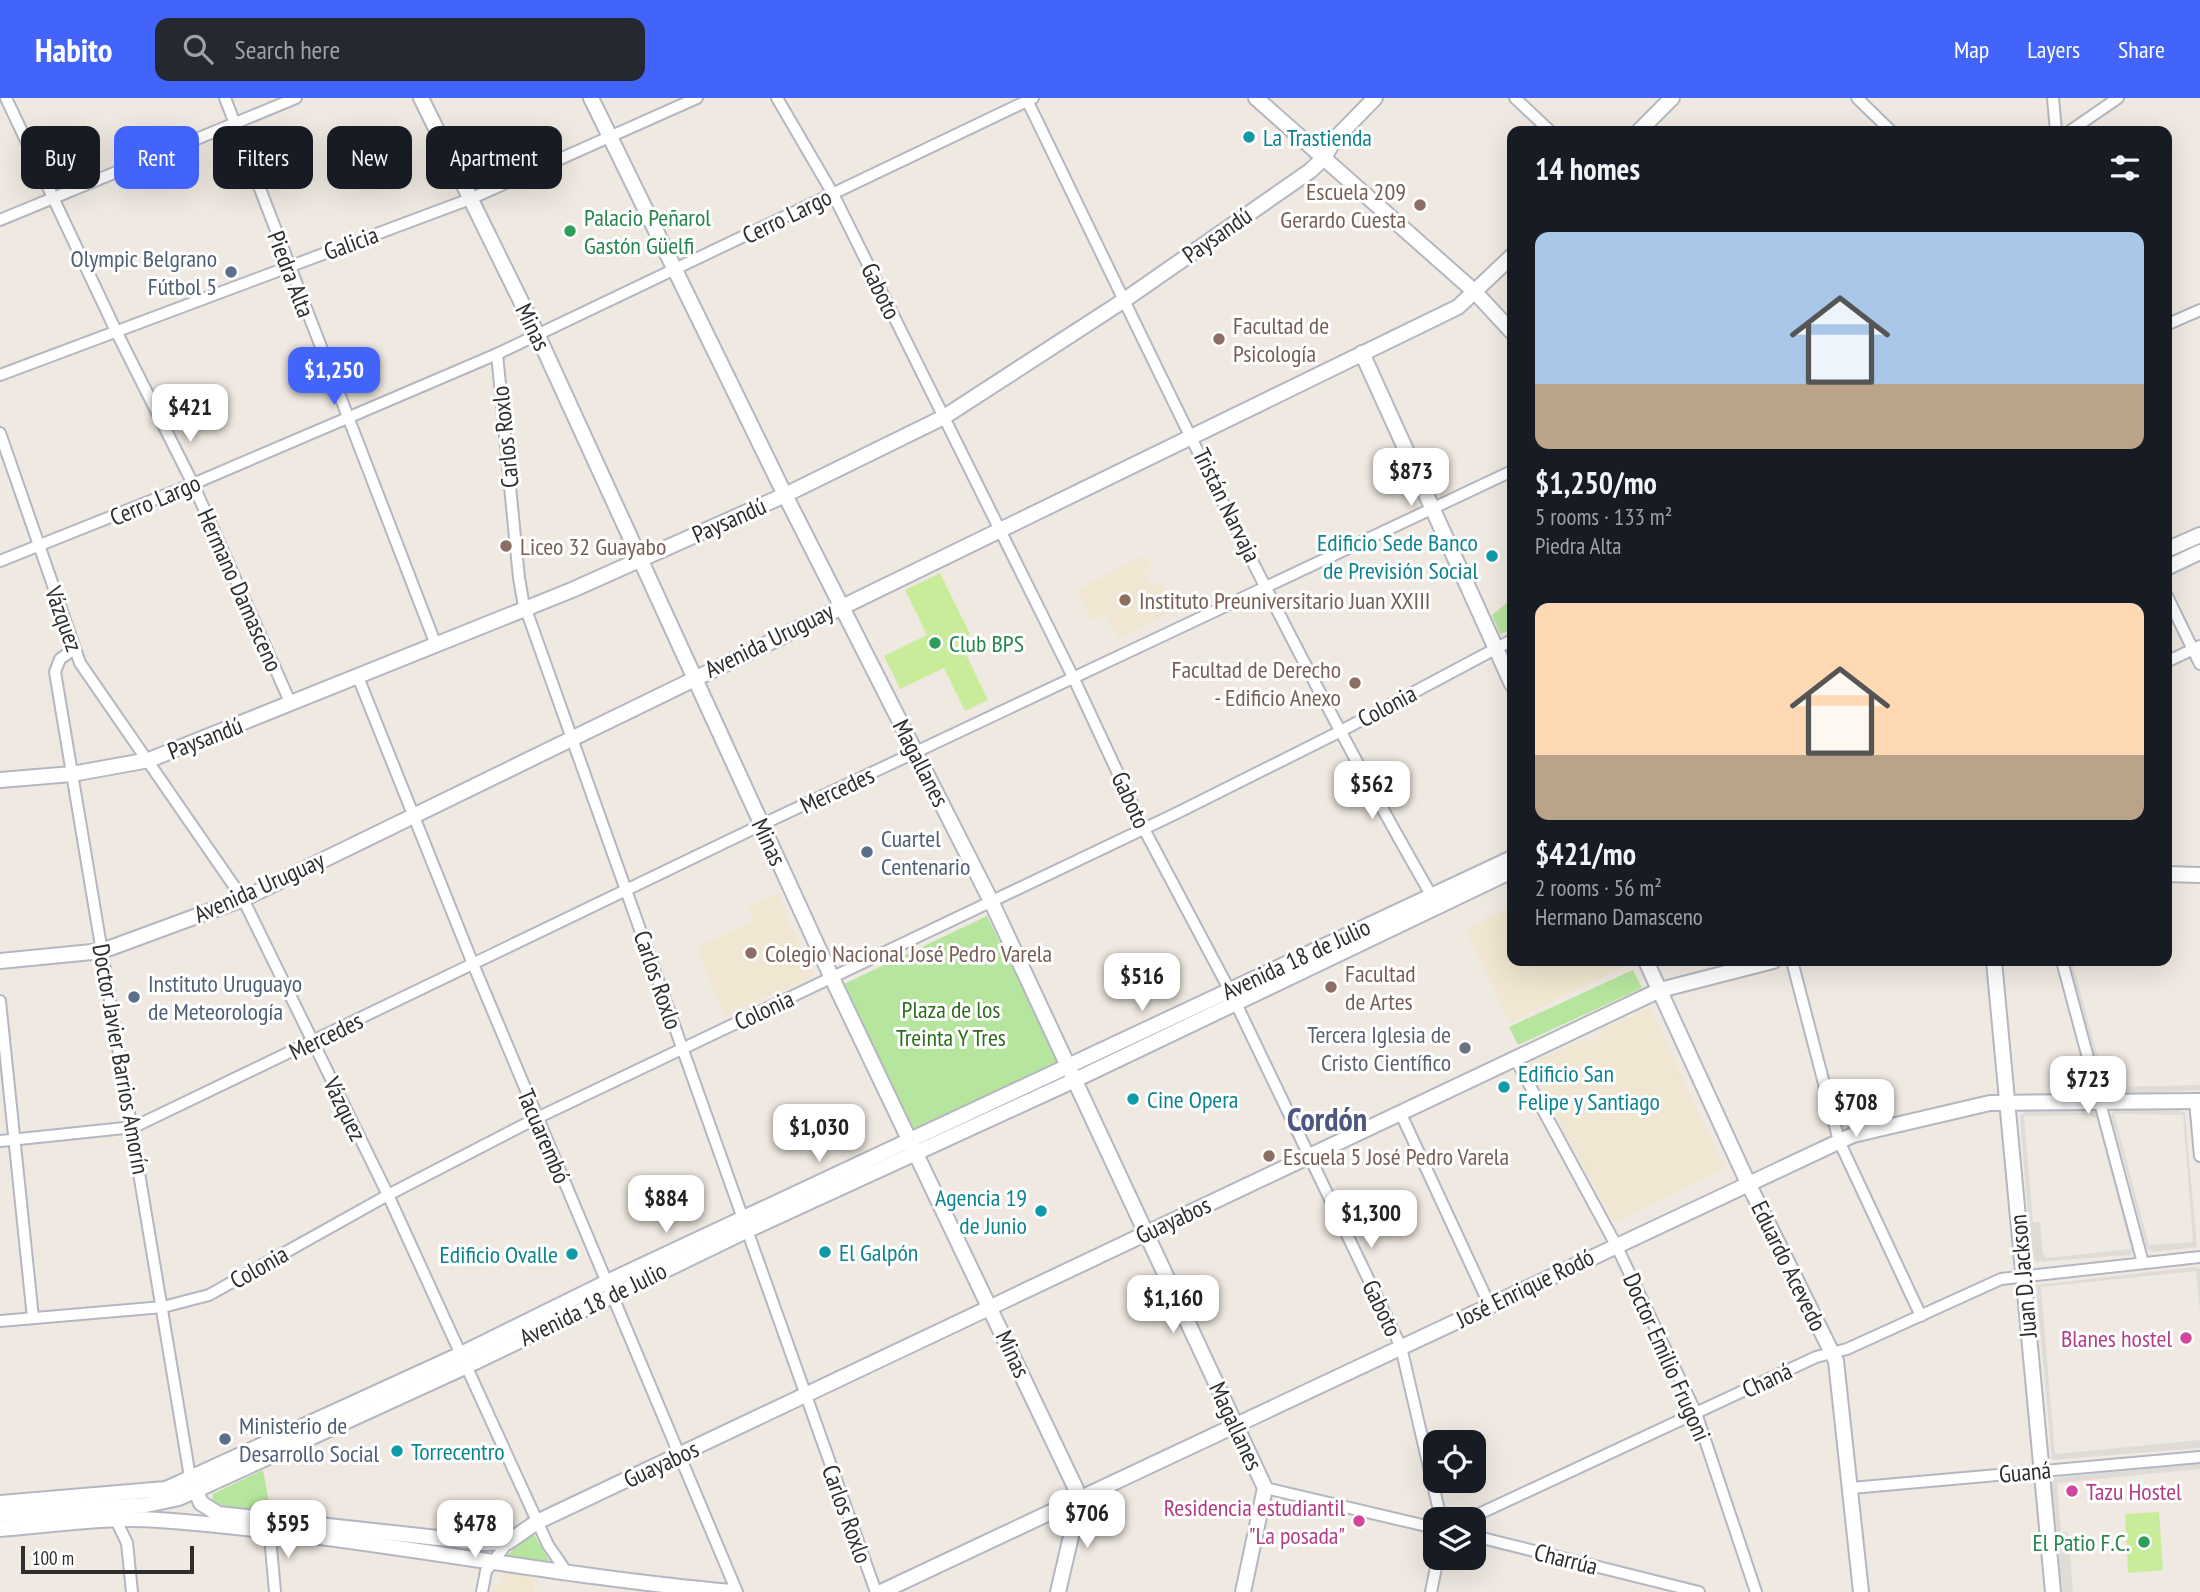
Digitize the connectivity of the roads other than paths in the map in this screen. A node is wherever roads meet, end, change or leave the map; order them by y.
1 (6, 98) edge
2 (225, 98) edge
3 (296, 98) edge
4 (421, 98) edge
5 (591, 98) edge
6 (697, 98) edge
7 (777, 98) edge
8 (1256, 98) edge
9 (1375, 98) edge
10 (1515, 98) edge
11 (1672, 98) edge
12 (1857, 98) edge
13 (2053, 98) edge
14 (2118, 98) edge
15 (1029, 99) edge
16 (235, 123) junction
17 (1545, 126) edge
18 (1644, 126) edge
19 (1886, 126) edge
20 (2056, 126) edge
21 (2077, 126) edge
22 (611, 138) junction
23 (1324, 158) junction
24 (833, 194) junction
25 (54, 200) junction
26 (470, 200) junction
27 (0, 220) edge
28 (1507, 261) edge
29 (288, 265) junction
30 (676, 271) junction
31 (1475, 292) junction
32 (1123, 301) junction
33 (2200, 310) edge
34 (2172, 322) edge
35 (1507, 327) edge
36 (116, 331) junction
37 (538, 336) junction
38 (1362, 353) junction
39 (497, 354) junction
40 (0, 375) edge
41 (944, 417) junction
42 (347, 419) junction
43 (0, 433) edge
44 (1192, 435) junction
45 (1507, 473) edge
46 (192, 484) junction
47 (785, 495) junction
48 (1431, 509) junction
49 (998, 530) junction
50 (2200, 535) edge
51 (2172, 547) edge
52 (40, 548) junction
53 (2200, 552) edge
54 (639, 559) junction
55 (0, 561) edge
56 (2172, 565) edge
57 (1268, 587) junction
58 (2172, 605) edge
59 (841, 606) junction
60 (526, 609) junction
61 (1507, 642) edge
62 (436, 645) junction
63 (2196, 647) edge
64 (1495, 648) junction
65 (74, 649) junction
66 (2172, 659) edge
67 (2200, 664) edge
68 (1507, 673) edge
69 (358, 677) junction
70 (692, 677) junction
71 (1074, 679) junction
72 (291, 704) junction
73 (1339, 732) junction
74 (573, 736) junction
75 (916, 753) junction
76 (149, 760) junction
77 (72, 774) junction
78 (0, 780) edge
79 (414, 815) junction
80 (761, 825) junction
81 (1144, 829) junction
82 (1507, 861) edge
83 (1507, 874) edge
84 (2172, 874) edge
85 (2200, 875) edge
86 (627, 892) junction
87 (243, 899) junction
88 (990, 901) junction
89 (1435, 901) junction
90 (102, 951) junction
91 (0, 961) edge
92 (472, 964) junction
93 (1648, 966) edge
94 (1754, 966) edge
95 (1793, 966) edge
96 (1995, 966) edge
97 (2063, 966) edge
98 (832, 978) junction
99 (1660, 990) junction
100 (1232, 997) junction
101 (0, 1001) edge
102 (313, 1043) junction
103 (682, 1048) junction
104 (1516, 1058) junction
105 (1072, 1074) junction
106 (2198, 1101) edge
107 (2009, 1102) junction
108 (2101, 1102) junction
109 (1400, 1112) junction
110 (537, 1118) junction
111 (134, 1127) junction
112 (13, 1139) junction
113 (0, 1141) edge
114 (1839, 1141) junction
115 (913, 1147) junction
116 (1308, 1156) junction
117 (2200, 1156) edge
118 (1748, 1183) junction
119 (388, 1195) junction
120 (744, 1225) junction
121 (1145, 1233) junction
122 (1616, 1245) junction
123 (2200, 1257) edge
124 (2143, 1263) junction
125 (2023, 1276) junction
126 (608, 1289) junction
127 (1490, 1306) junction
128 (163, 1307) junction
129 (990, 1307) junction
130 (1921, 1316) junction
131 (33, 1318) junction
132 (0, 1321) edge
133 (1401, 1347) junction
134 (1832, 1354) junction
135 (464, 1360) junction
136 (804, 1395) junction
137 (1696, 1413) junction
138 (1237, 1426) junction
139 (678, 1455) junction
140 (2200, 1457) edge
141 (2041, 1471) junction
142 (193, 1484) junction
143 (1265, 1488) junction
144 (1851, 1488) junction
145 (1079, 1501) junction
146 (0, 1503) edge
147 (1438, 1507) edge
148 (1486, 1511) edge
149 (0, 1515) edge
150 (116, 1520) junction
151 (537, 1522) junction
152 (269, 1525) junction
153 (1423, 1525) edge
154 (0, 1529) edge
155 (1486, 1539) edge
156 (508, 1542) junction
157 (492, 1562) junction
158 (1436, 1570) edge
159 (568, 1574) junction
160 (639, 1588) edge
161 (132, 1592) edge
162 (275, 1592) edge
163 (482, 1592) edge
164 (732, 1592) edge
165 (737, 1592) edge
166 (878, 1592) edge
167 (1058, 1592) edge
168 (1243, 1592) edge
169 (1431, 1592) edge
170 (1699, 1592) edge
171 (1756, 1592) edge
172 (1861, 1592) edge
173 (2053, 1592) edge

1 - 25 street, Hermano Damasceno
2 - 16 street, Piedra Alta
3 - 16 street
4 - 26 street, Minas
5 - 22 street, Magallanes
6 - 22 street, Galicia
7 - 24 street, Gaboto
8 - 23 street
9 - 23 street, Paysandú
10 - 17 street
11 - 18 street
12 - 19 street
13 - 20 street
14 - 21 street
15 - 24 street, Cerro Largo
15 - 32 street, Tristán Narvaja
16 - 25 street
16 - 29 street, Piedra Alta
22 - 26 street, Galicia
22 - 30 street, Magallanes
23 - 31 street
23 - 32 street, Paysandú
24 - 30 street, Cerro Largo
24 - 41 street, Gaboto
25 - 27 street
25 - 36 street, Hermano Damasceno
26 - 29 street, Galicia
26 - 37 street, Minas
28 - 31 street, Avenida Uruguay
29 - 36 street, Galicia
29 - 42 street, Piedra Alta
30 - 37 street, Cerro Largo
30 - 47 street, Magallanes
31 - 35 street
31 - 38 street, Avenida Uruguay
32 - 41 street, Paysandú
32 - 44 street, Tristán Narvaja
33 - 34 street
36 - 40 street, Galicia
36 - 46 street, Hermano Damasceno
37 - 39 street, Cerro Largo
37 - 54 street, Minas
38 - 44 street, Avenida Uruguay
38 - 48 street
39 - 42 street, Cerro Largo
39 - 60 street, Carlos Roxlo
41 - 47 street, Paysandú
41 - 49 street, Gaboto
42 - 46 street, Cerro Largo
42 - 62 street, Piedra Alta
43 - 52 street
44 - 49 street, Avenida Uruguay
44 - 57 street, Tristán Narvaja
45 - 48 street, Mercedes
46 - 52 street, Cerro Largo
46 - 72 street, Hermano Damasceno
47 - 54 street, Paysandú
47 - 59 street, Magallanes
48 - 57 street, Mercedes
48 - 64 street
49 - 59 street, Avenida Uruguay
49 - 71 street, Gaboto
50 - 51 street
52 - 55 street, Cerro Largo
52 - 65 street, Vázquez
53 - 56 street
54 - 60 street, Paysandú
54 - 70 street, Minas
57 - 71 street, Mercedes
57 - 73 street, Tristán Narvaja
58 - 63 street
59 - 70 street, Avenida Uruguay
59 - 75 street, Magallanes
60 - 62 street, Paysandú
60 - 74 street, Carlos Roxlo
61 - 64 street, Colonia
62 - 69 street, Paysandú
63 - 66 street
63 - 67 street
64 - 68 street
64 - 73 street, Colonia
65 - 76 street, Vázquez
65 - 77 street, Doctor Javier Barrios Amorín
69 - 72 street, Paysandú
69 - 79 street, Tacuarembó
70 - 74 street, Avenida Uruguay
70 - 80 street, Minas
71 - 75 street, Mercedes
71 - 81 street, Gaboto
72 - 76 street, Paysandú
73 - 81 street, Colonia
73 - 89 street, Tristán Narvaja
74 - 79 street, Avenida Uruguay
74 - 86 street, Carlos Roxlo
75 - 80 street, Mercedes
75 - 88 street, Magallanes
76 - 77 street, Paysandú
76 - 87 street, Vázquez
77 - 78 street, Paysandú
77 - 90 street, Doctor Javier Barrios Amorín
79 - 87 street, Avenida Uruguay
79 - 92 street, Tacuarembó
80 - 86 street, Mercedes
80 - 98 street, Minas
81 - 88 street, Colonia
81 - 100 street, Gaboto
82 - 89 street, Avenida 18 de Julio
83 - 89 street, Avenida 18 de Julio
84 - 85 street
86 - 92 street, Mercedes
86 - 103 street, Carlos Roxlo
87 - 90 street, Avenida Uruguay
87 - 102 street, Vázquez
88 - 98 street, Colonia
88 - 105 street, Magallanes
89 - 100 street, Avenida 18 de Julio
90 - 91 street, Avenida Uruguay
90 - 111 street, Doctor Javier Barrios Amorín
92 - 102 street, Mercedes
92 - 110 street, Tacuarembó
93 - 99 street, Eduardo Acevedo
94 - 99 street, Guayabos
95 - 114 street
96 - 107 street, Juan D. Jackson
97 - 108 street
98 - 103 street, Colonia
98 - 115 street, Minas
99 - 104 street, Guayabos
99 - 118 street, Eduardo Acevedo
100 - 105 street, Avenida 18 de Julio
100 - 116 street, Gaboto
101 - 112 street
102 - 111 street, Mercedes
102 - 119 street, Vázquez
103 - 110 street, Colonia
103 - 120 street, Carlos Roxlo
104 - 109 street, Guayabos
104 - 122 street, Doctor Emilio Frugoni
105 - 115 street, Avenida 18 de Julio
105 - 121 street, Magallanes
106 - 108 street, José Enrique Rodó
106 - 117 street
107 - 108 street, José Enrique Rodó
107 - 114 street, José Enrique Rodó
107 - 125 street, Juan D. Jackson
108 - 124 street
109 - 116 street, Guayabos
109 - 127 street
110 - 119 street, Colonia
110 - 126 street, Tacuarembó
111 - 112 street, Mercedes
111 - 128 street, Doctor Javier Barrios Amorín
112 - 113 street, Mercedes
112 - 131 street
114 - 118 street, José Enrique Rodó
114 - 130 street
115 - 120 street, Avenida 18 de Julio
115 - 129 street, Minas
116 - 121 street, Guayabos
116 - 133 street, Gaboto
118 - 122 street, José Enrique Rodó
118 - 134 street, Eduardo Acevedo
119 - 128 street, Colonia
119 - 135 street, Vázquez
120 - 126 street, Avenida 18 de Julio
120 - 136 street, Carlos Roxlo
121 - 129 street, Guayabos
121 - 138 street, Magallanes
122 - 127 street, José Enrique Rodó
122 - 137 street, Doctor Emilio Frugoni
123 - 124 street, Chaná
124 - 125 street, Chaná
125 - 130 street, Chaná
125 - 141 street, Juan D. Jackson
126 - 135 street, Avenida 18 de Julio
126 - 139 street, Tacuarembó
127 - 133 street, José Enrique Rodó
128 - 131 street, Colonia
128 - 142 street, Doctor Javier Barrios Amorín
129 - 136 street, Guayabos
129 - 145 street, Minas
130 - 134 street, Chaná
131 - 132 street, Colonia
133 - 138 street, José Enrique Rodó
133 - 147 street, Gaboto
134 - 137 street, Chaná
134 - 144 street, Eduardo Acevedo
135 - 142 street, Avenida 18 de Julio
135 - 151 street, Vázquez
136 - 139 street, Guayabos
136 - 166 street, Carlos Roxlo
137 - 148 street, Chaná
137 - 171 street, Doctor Emilio Frugoni
138 - 143 street, Magallanes
138 - 145 street, José Enrique Rodó
139 - 151 street, Guayabos
139 - 165 street, Tacuarembó
140 - 141 street, Guaná
141 - 144 street, Guaná
141 - 173 street, Juan D. Jackson
142 - 146 street, Avenida 18 de Julio
142 - 149 street, Avenida 18 de Julio
142 - 152 street
143 - 153 street
143 - 168 street, Magallanes
144 - 172 street, Eduardo Acevedo
145 - 166 street, José Enrique Rodó
145 - 167 street
150 - 152 street
150 - 154 street
150 - 161 street
151 - 156 street, Guayabos
151 - 159 street, Vázquez
152 - 156 street
152 - 157 street
152 - 162 street
155 - 170 street, Charrúa
156 - 157 street
157 - 159 street
157 - 163 street
158 - 169 street
159 - 160 street
160 - 164 street

